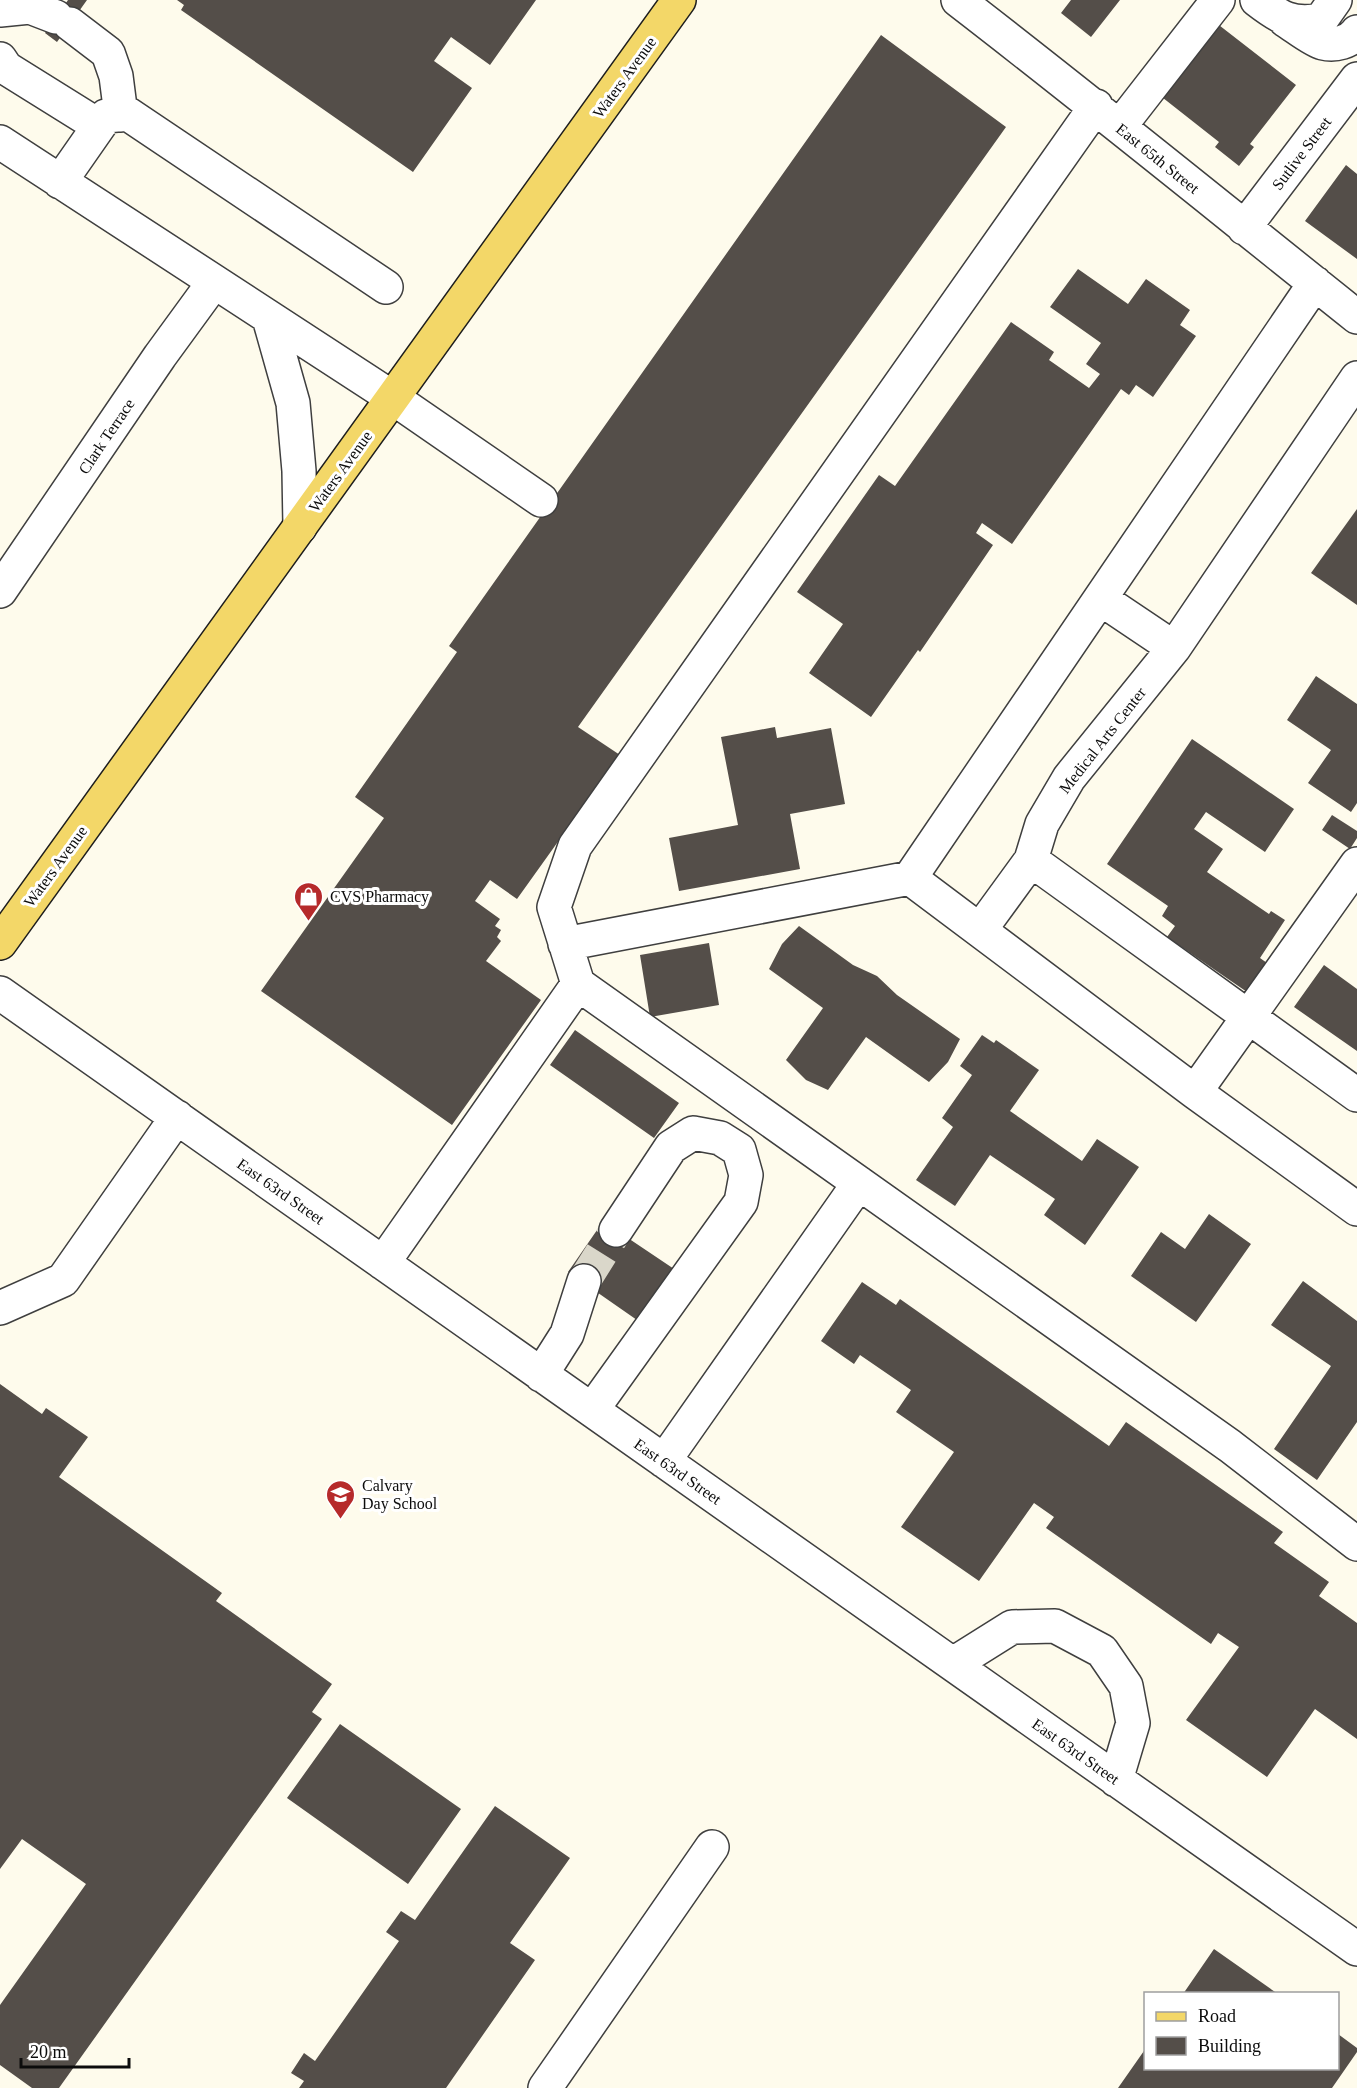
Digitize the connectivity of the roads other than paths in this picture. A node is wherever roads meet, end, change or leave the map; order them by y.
1 (679, 0) edge
2 (958, 0) edge
3 (1218, 0) edge
4 (1335, 0) edge
5 (1267, 7) edge
6 (0, 10) edge
7 (1357, 32) edge
8 (0, 58) edge
9 (1357, 79) edge
10 (1108, 116) junction
11 (110, 120) junction
12 (0, 142) edge
13 (60, 182) junction
14 (1244, 228) junction
15 (214, 282) junction
16 (1315, 284) junction
17 (386, 287) dead end
18 (1357, 317) edge
19 (269, 318) junction
20 (1357, 378) edge
21 (393, 398) junction
22 (541, 500) dead end
23 (300, 527) junction
24 (0, 591) edge
25 (1101, 599) junction
26 (1174, 648) junction
27 (1031, 860) junction
28 (1357, 864) edge
29 (910, 878) junction
30 (980, 930) junction
31 (0, 943) edge
32 (565, 945) junction
33 (578, 984) junction
34 (0, 993) edge
35 (1248, 1017) junction
36 (1196, 1092) junction
37 (1357, 1095) edge
38 (177, 1117) junction
39 (859, 1183) junction
40 (1357, 1209) edge
41 (616, 1230) tunnel mouth
42 (383, 1263) junction
43 (584, 1281) tunnel mouth
44 (0, 1308) edge
45 (541, 1375) junction
46 (592, 1410) junction
47 (664, 1461) junction
48 (1357, 1544) edge
49 (953, 1664) junction
50 (1116, 1780) junction
51 (712, 1847) dead end
52 (1357, 1949) edge
53 (545, 2088) edge

1 - 21 main road, Waters Avenue
2 - 10 street, East 65th Street
3 - 10 street
4 - 5 street
5 - 7 street
6 - 11 street
8 - 11 street
9 - 14 street, Sutlive Street
10 - 14 street, East 65th Street
10 - 32 street
11 - 13 street
11 - 17 street
12 - 13 street
13 - 15 street
14 - 16 street, East 65th Street
15 - 19 street
15 - 24 street, Clark Terrace
16 - 18 street, East 65th Street
16 - 25 street
19 - 21 street
19 - 23 street
20 - 26 street, Medical Arts Center
21 - 22 street
21 - 23 main road, Waters Avenue
23 - 31 main road, Waters Avenue
25 - 26 street
25 - 29 street
26 - 27 street, Medical Arts Center
27 - 30 street, Medical Arts Center
27 - 35 street
28 - 35 street
29 - 30 street
29 - 32 street
30 - 36 street
32 - 33 street
33 - 39 street
33 - 42 street
34 - 38 street, East 63rd Street
35 - 36 street
35 - 37 street
36 - 40 street
38 - 42 street, East 63rd Street
38 - 44 street
39 - 47 street
39 - 48 street
41 - 46 street
42 - 45 street, East 63rd Street
43 - 45 street
45 - 46 street, East 63rd Street
46 - 47 street, East 63rd Street
47 - 49 street, East 63rd Street
49 - 50 street, East 63rd Street
49 - 50 street
50 - 52 street, East 63rd Street
51 - 53 street

